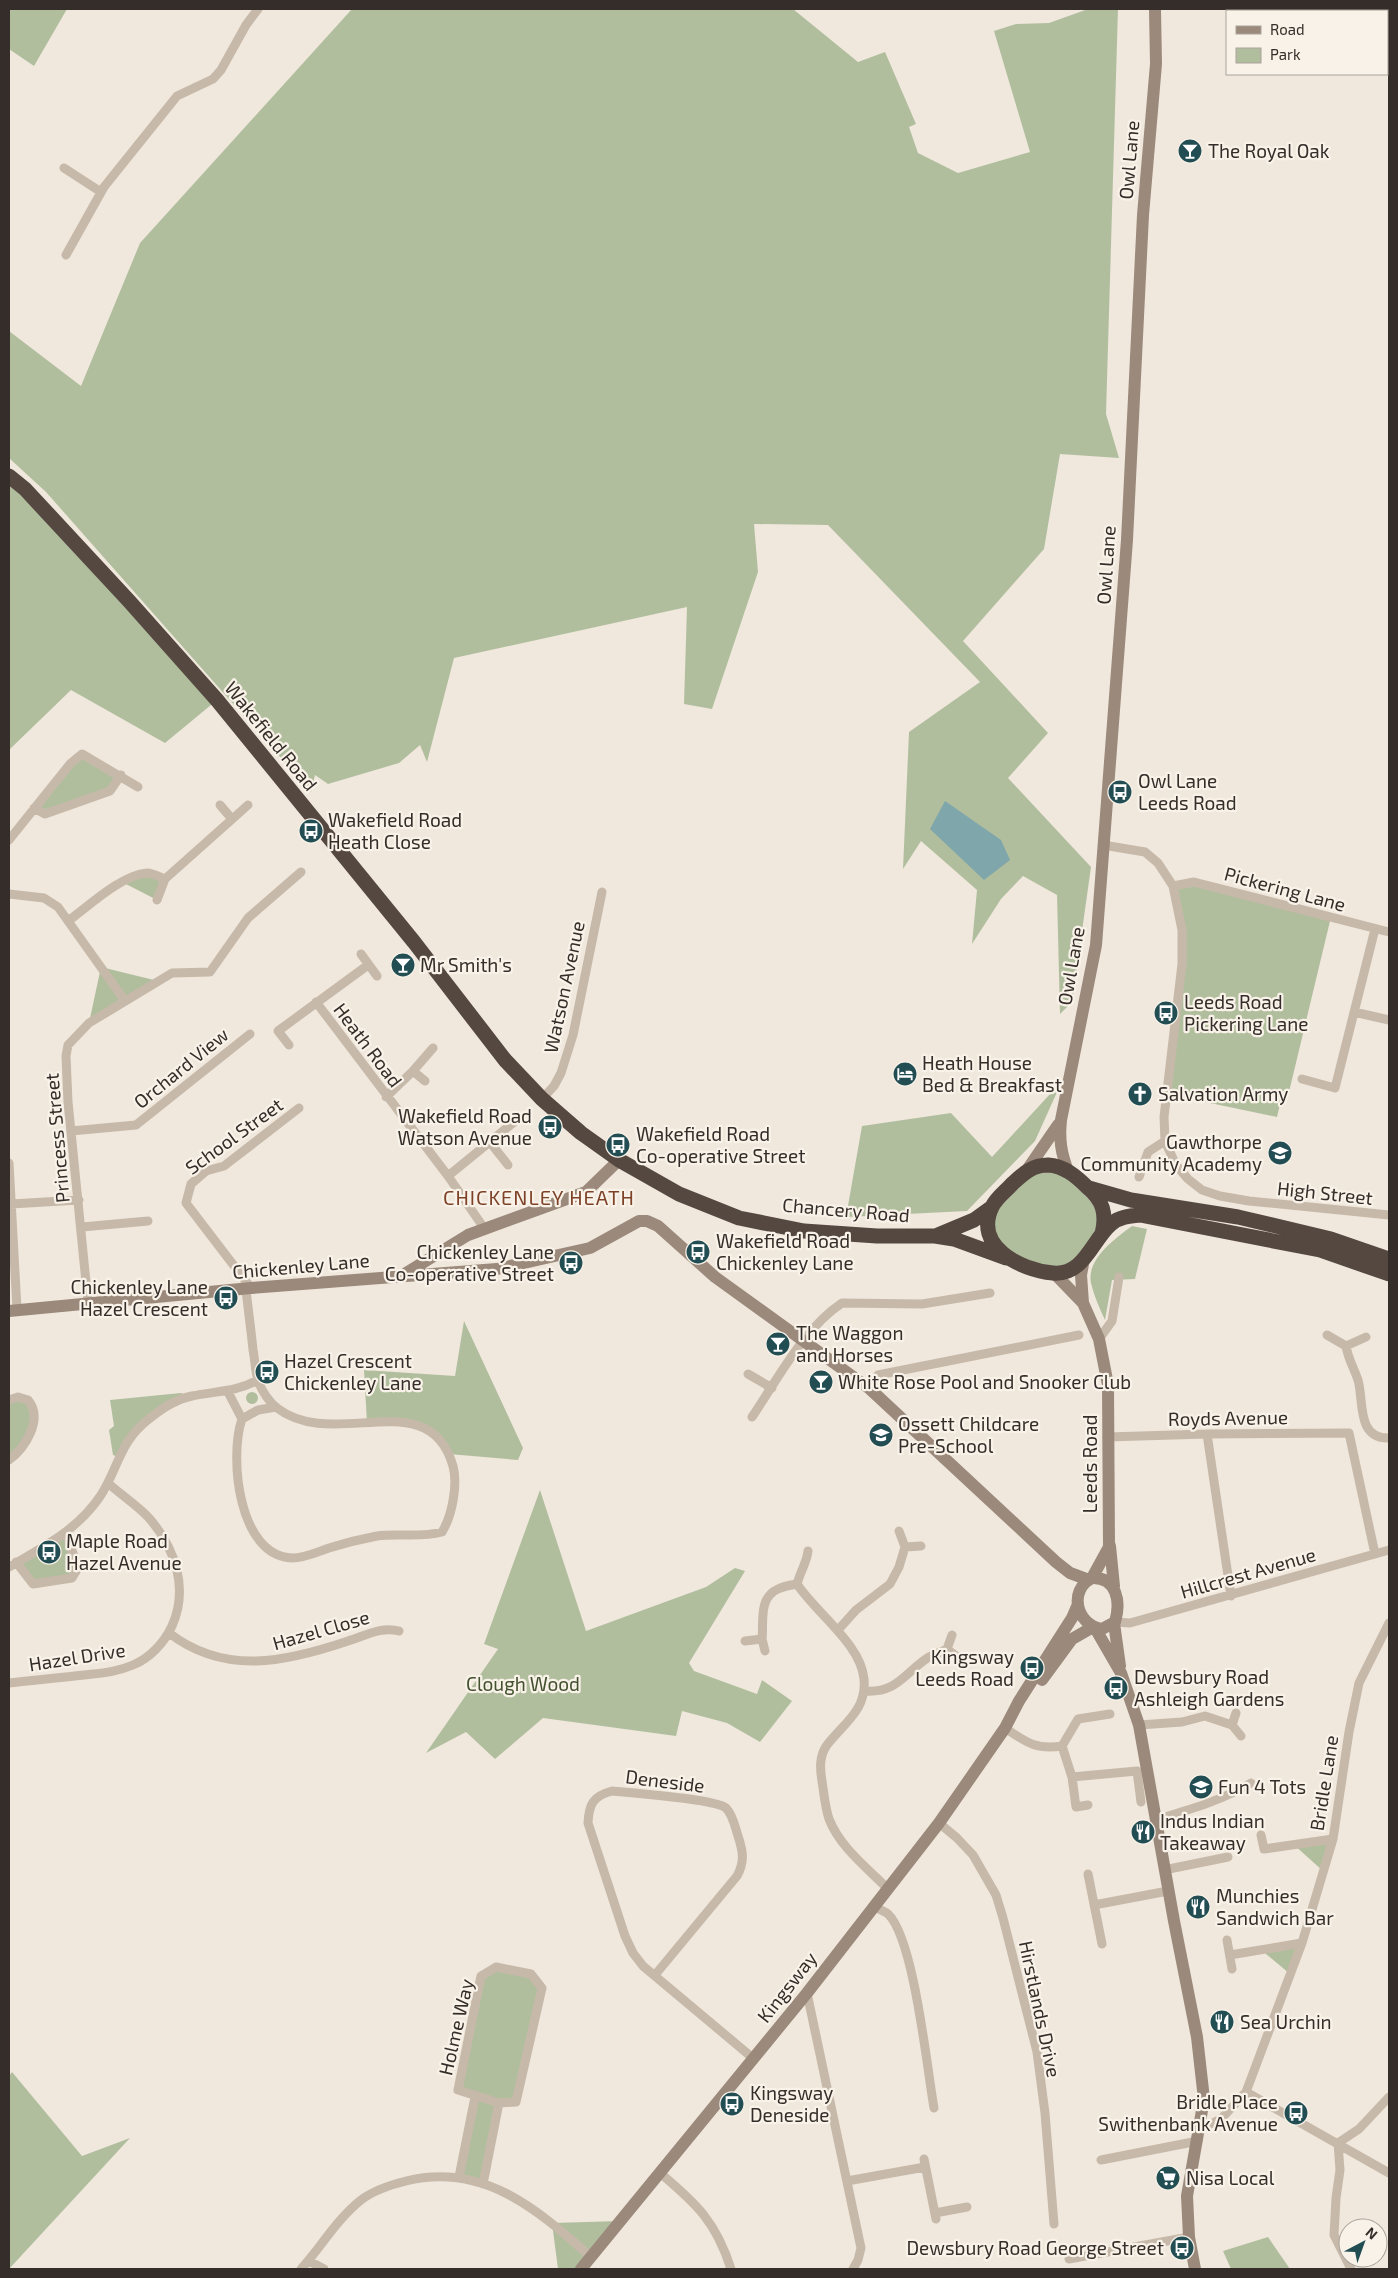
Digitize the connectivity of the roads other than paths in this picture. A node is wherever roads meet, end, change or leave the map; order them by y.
1 (258, 9) edge
2 (1155, 9) edge
3 (64, 168) dead end
4 (101, 192) junction
5 (66, 255) dead end
6 (9, 476) edge
7 (121, 775) junction
8 (138, 787) dead end
9 (248, 804) dead end
10 (220, 805) dead end
11 (34, 808) junction
12 (232, 820) junction
13 (9, 840) edge
14 (1103, 845) junction
15 (301, 872) dead end
16 (165, 879) junction
17 (1173, 886) junction
18 (602, 892) dead end
19 (9, 894) edge
20 (157, 900) dead end
21 (588, 903) dead end
22 (599, 905) junction
23 (68, 921) junction
24 (1375, 928) junction
25 (1389, 932) edge
26 (361, 954) dead end
27 (368, 965) junction
28 (377, 976) dead end
29 (125, 1001) junction
30 (316, 1002) junction
31 (1354, 1012) junction
32 (1389, 1020) edge
33 (250, 1034) dead end
34 (288, 1046) dead end
35 (433, 1048) dead end
36 (505, 1060) joint
37 (413, 1071) junction
38 (1302, 1079) dead end
39 (425, 1081) dead end
40 (386, 1096) junction
41 (542, 1098) junction
42 (299, 1108) dead end
43 (519, 1118) dead end
44 (1061, 1120) junction
45 (71, 1131) junction
46 (490, 1141) junction
47 (1165, 1141) junction
48 (619, 1160) junction
49 (9, 1163) edge
50 (508, 1165) dead end
51 (1027, 1170) junction
52 (1068, 1171) junction
53 (448, 1176) junction
54 (1139, 1177) dead end
55 (1089, 1188) junction
56 (79, 1200) junction
57 (11, 1204) junction
58 (992, 1207) junction
59 (1389, 1215) edge
60 (148, 1220) dead end
61 (82, 1227) junction
62 (484, 1228) junction
63 (1102, 1234) junction
64 (935, 1236) junction
65 (442, 1251) junction
66 (1006, 1258) junction
67 (1084, 1259) junction
68 (1389, 1259) edge
69 (445, 1272) junction
70 (1054, 1273) junction
71 (1389, 1274) edge
72 (398, 1277) junction
73 (1119, 1277) dead end
74 (248, 1288) junction
75 (990, 1293) dead end
76 (88, 1302) junction
77 (1083, 1303) junction
78 (13, 1310) edge
79 (1327, 1334) dead end
80 (1079, 1335) dead end
81 (1366, 1337) dead end
82 (1099, 1339) junction
83 (804, 1341) junction
84 (1346, 1346) junction
85 (748, 1374) dead end
86 (258, 1380) junction
87 (772, 1388) junction
88 (870, 1388) junction
89 (228, 1392) junction
90 (9, 1400) edge
91 (276, 1408) junction
92 (752, 1417) dead end
93 (242, 1419) junction
94 (1206, 1434) junction
95 (1108, 1437) junction
96 (1389, 1438) edge
97 (9, 1460) edge
98 (108, 1483) junction
99 (1109, 1530) junction
100 (899, 1531) dead end
101 (66, 1532) junction
102 (921, 1546) dead end
103 (905, 1547) junction
104 (1389, 1550) edge
105 (808, 1551) dead end
106 (1375, 1554) junction
107 (1056, 1562) junction
108 (12, 1565) edge
109 (1090, 1579) junction
110 (797, 1584) junction
111 (1114, 1586) junction
112 (1231, 1596) junction
113 (1078, 1603) junction
114 (1114, 1623) junction
115 (1389, 1623) edge
116 (1094, 1627) junction
117 (838, 1630) junction
118 (399, 1631) dead end
119 (169, 1632) junction
120 (952, 1635) dead end
121 (762, 1638) junction
122 (745, 1641) dead end
123 (947, 1649) junction
124 (766, 1652) dead end
125 (960, 1659) dead end
126 (1121, 1673) junction
127 (9, 1683) edge
128 (865, 1691) junction
129 (1236, 1713) dead end
130 (1110, 1714) dead end
131 (1007, 1723) junction
132 (1140, 1725) junction
133 (1232, 1725) junction
134 (1241, 1736) dead end
135 (1062, 1746) junction
136 (1072, 1777) junction
137 (1250, 1783) dead end
138 (1141, 1802) dead end
139 (1088, 1805) dead end
140 (1155, 1820) junction
141 (939, 1823) junction
142 (1261, 1835) dead end
143 (1333, 1839) junction
144 (1228, 1857) dead end
145 (1164, 1870) junction
146 (1088, 1874) dead end
147 (887, 1888) junction
148 (1168, 1890) junction
149 (1094, 1905) junction
150 (874, 1907) junction
151 (1227, 1940) dead end
152 (1302, 1943) junction
153 (1102, 1944) dead end
154 (1230, 1955) junction
155 (1232, 1969) dead end
156 (655, 1975) junction
157 (807, 1994) junction
158 (754, 2059) junction
159 (1246, 2092) junction
160 (475, 2097) junction
161 (1389, 2097) edge
162 (499, 2103) junction
163 (934, 2108) dead end
164 (1199, 2135) junction
165 (1338, 2144) junction
166 (1101, 2160) dead end
167 (660, 2173) junction
168 (1389, 2174) edge
169 (459, 2177) junction
170 (847, 2181) junction
171 (483, 2184) junction
172 (967, 2207) dead end
173 (1054, 2224) dead end
174 (1189, 2236) junction
175 (591, 2257) junction
176 (1069, 2258) dead end
177 (309, 2261) junction
178 (857, 2268) edge
179 (301, 2269) edge
180 (324, 2269) edge
181 (581, 2269) edge
182 (731, 2269) edge
183 (1195, 2269) edge
184 (1351, 2269) edge

1 - 4 street
2 - 14 main road, Owl Lane
3 - 4 street
4 - 5 street
6 - 36 highway, Wakefield Road
7 - 8 street
7 - 11 street
7 - 11 street
9 - 12 street
10 - 12 street
11 - 13 street
12 - 16 street
14 - 17 street
14 - 44 main road, Owl Lane
15 - 29 street
16 - 20 street
16 - 23 street
17 - 24 street, Pickering Lane
17 - 47 street
18 - 22 street, Watson Avenue
19 - 23 street
21 - 22 street, Watson Avenue
22 - 41 street, Watson Avenue
23 - 29 street
24 - 25 street, Pickering Lane
24 - 31 street
26 - 27 street
27 - 28 street
27 - 30 street, Heath Road
29 - 45 street, Princess Street
30 - 34 street, Heath Road
30 - 40 street, Heath Road
31 - 32 street
31 - 38 street
33 - 45 street, Orchard View
35 - 37 street
36 - 41 highway, Chancery Road
37 - 39 street
37 - 40 street
40 - 53 street, Heath Road
41 - 48 highway, Chancery Road
42 - 74 street, School Street
43 - 46 street
44 - 51 main road, Owl Lane
44 - 52 main road, Owl Lane
45 - 56 street, Princess Street
46 - 50 street
46 - 53 street
47 - 54 street
47 - 59 street, High Street
48 - 62 main road
48 - 64 highway, Chancery Road
49 - 57 street
51 - 52 highway
51 - 58 highway
52 - 55 highway
53 - 62 street, Heath Road
55 - 63 highway
55 - 68 highway
56 - 57 street
56 - 61 street, Princess Street
57 - 78 street
58 - 64 highway, Chancery Road
58 - 66 highway
60 - 61 street
61 - 76 street, Princess Street
62 - 65 main road
63 - 67 highway
63 - 71 highway
64 - 66 highway, Chancery Road
65 - 69 main road
65 - 72 main road
66 - 70 highway
67 - 70 highway
67 - 77 main road, Leeds Road
69 - 72 main road, Chickenley Lane
69 - 83 main road, Chickenley Lane
70 - 77 main road, Leeds Road
72 - 74 main road, Chickenley Lane
73 - 82 street
74 - 76 main road, Chickenley Lane
74 - 86 street
75 - 83 street
76 - 78 main road, Chickenley Lane
77 - 82 main road, Leeds Road
79 - 84 street
80 - 88 street
81 - 84 street
82 - 95 main road, Leeds Road
83 - 87 street
83 - 88 main road
84 - 96 street
85 - 87 street
86 - 89 street
86 - 91 street
87 - 92 street
88 - 107 main road
89 - 93 street
89 - 98 street
90 - 97 street
91 - 93 street
91 - 93 street
94 - 95 street, Royds Avenue
94 - 106 street, Royds Avenue
94 - 112 street
95 - 99 main road, Leeds Road
98 - 101 street
98 - 119 street, Hazel Drive
99 - 109 main road, Leeds Road
99 - 111 main road, Leeds Road
100 - 103 street
101 - 108 street
101 - 108 street
102 - 103 street
103 - 117 street
104 - 106 street, Hillcrest Avenue
105 - 110 street
106 - 112 street, Hillcrest Avenue
107 - 109 main road
107 - 113 main road
109 - 111 main road
109 - 113 main road
110 - 117 street
110 - 121 street
111 - 114 main road
112 - 114 street, Hillcrest Avenue
113 - 116 main road
113 - 131 main road, Kingsway
114 - 116 main road
114 - 126 main road
115 - 143 street, Bridle Lane
116 - 126 main road
116 - 131 main road, Kingsway
117 - 128 street
118 - 119 street, Hazel Close
119 - 127 street, Hazel Drive
120 - 123 street
121 - 122 street
121 - 124 street
123 - 125 street
123 - 128 street
126 - 132 main road
128 - 147 street
129 - 133 street
130 - 135 street
131 - 135 street
131 - 141 main road, Kingsway
132 - 133 street
132 - 140 main road
133 - 134 street
135 - 136 street
136 - 138 street
136 - 139 street
137 - 140 street
140 - 145 main road
141 - 147 main road, Kingsway
141 - 173 street, Hirstlands Drive
142 - 143 street
143 - 152 street, Bridle Lane
144 - 145 street
145 - 148 main road
146 - 149 street
147 - 150 main road, Kingsway
148 - 149 street
148 - 164 main road
149 - 153 street
150 - 157 main road, Kingsway
150 - 163 street
151 - 154 street
152 - 154 street
152 - 159 street, Bridle Lane
154 - 155 street
156 - 156 street, Deneside
156 - 158 street, Deneside
157 - 158 main road, Kingsway
157 - 170 street
158 - 167 main road, Kingsway
159 - 164 street, Bridle Lane
159 - 165 street
160 - 162 street, Holme Way
160 - 162 street, Holme Way
160 - 169 street, Holme Way
161 - 165 street
162 - 171 street
164 - 166 street, Bridle Lane
164 - 174 main road
165 - 168 street
165 - 184 street
167 - 175 main road, Kingsway
167 - 182 street
169 - 171 street
169 - 177 street
170 - 172 street
170 - 178 street
171 - 175 street
174 - 176 street
174 - 183 main road
175 - 181 main road, Kingsway
177 - 179 street
177 - 180 street

